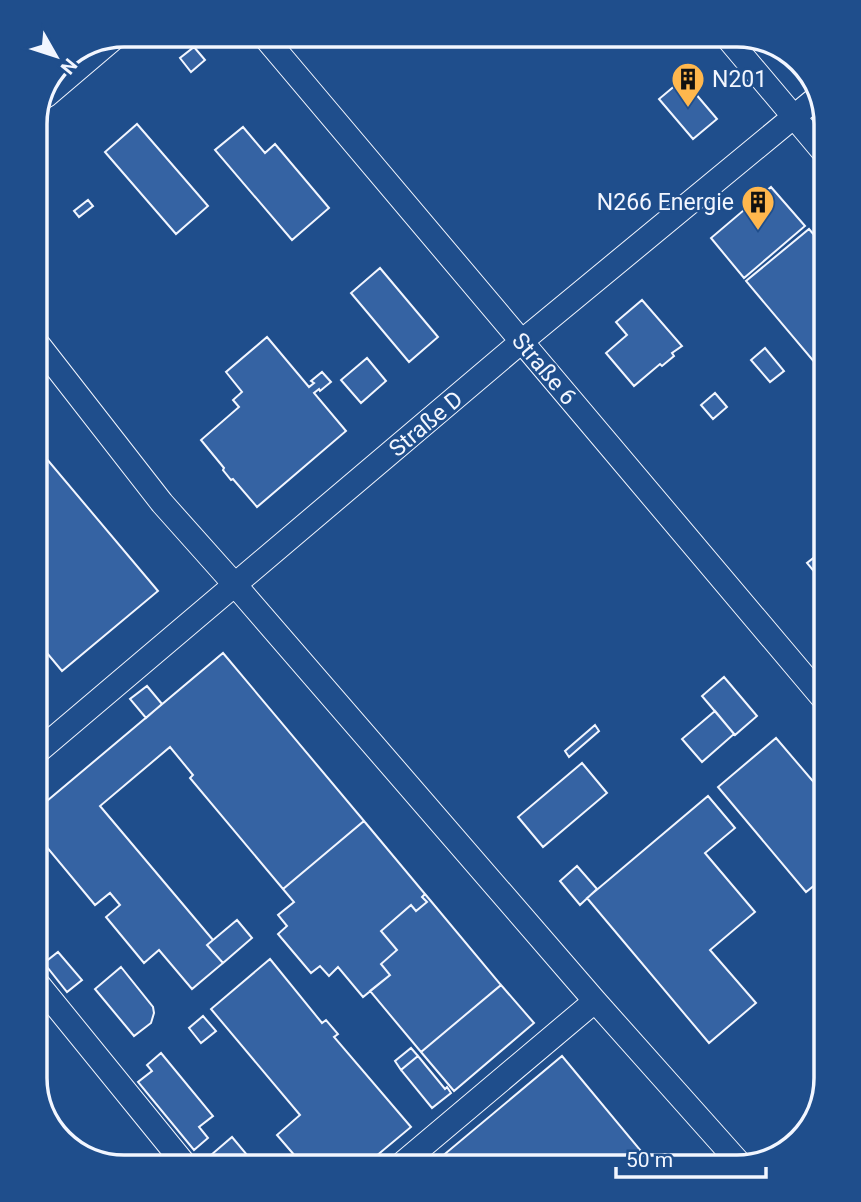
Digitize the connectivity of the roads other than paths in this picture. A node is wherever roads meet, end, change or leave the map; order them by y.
1 (273, 47) edge
2 (735, 47) edge
3 (97, 52) edge
4 (57, 86) edge
5 (811, 103) edge
6 (794, 117) junction
7 (814, 141) edge
8 (521, 342) junction
9 (47, 355) edge
10 (236, 586) junction
11 (814, 688) edge
12 (47, 744) edge
13 (47, 995) edge
14 (595, 1001) junction
15 (177, 1155) edge
16 (412, 1155) edge
17 (731, 1155) edge

1 - 8 lane, Straße 6
2 - 6 lane
3 - 4 lane
5 - 6 lane, Straße D
6 - 7 lane
6 - 8 lane, Straße D
8 - 10 lane, Straße D
8 - 11 lane, Straße 6
9 - 10 lane
10 - 12 lane, Straße D
10 - 14 lane
13 - 15 lane
14 - 16 lane
14 - 17 lane

